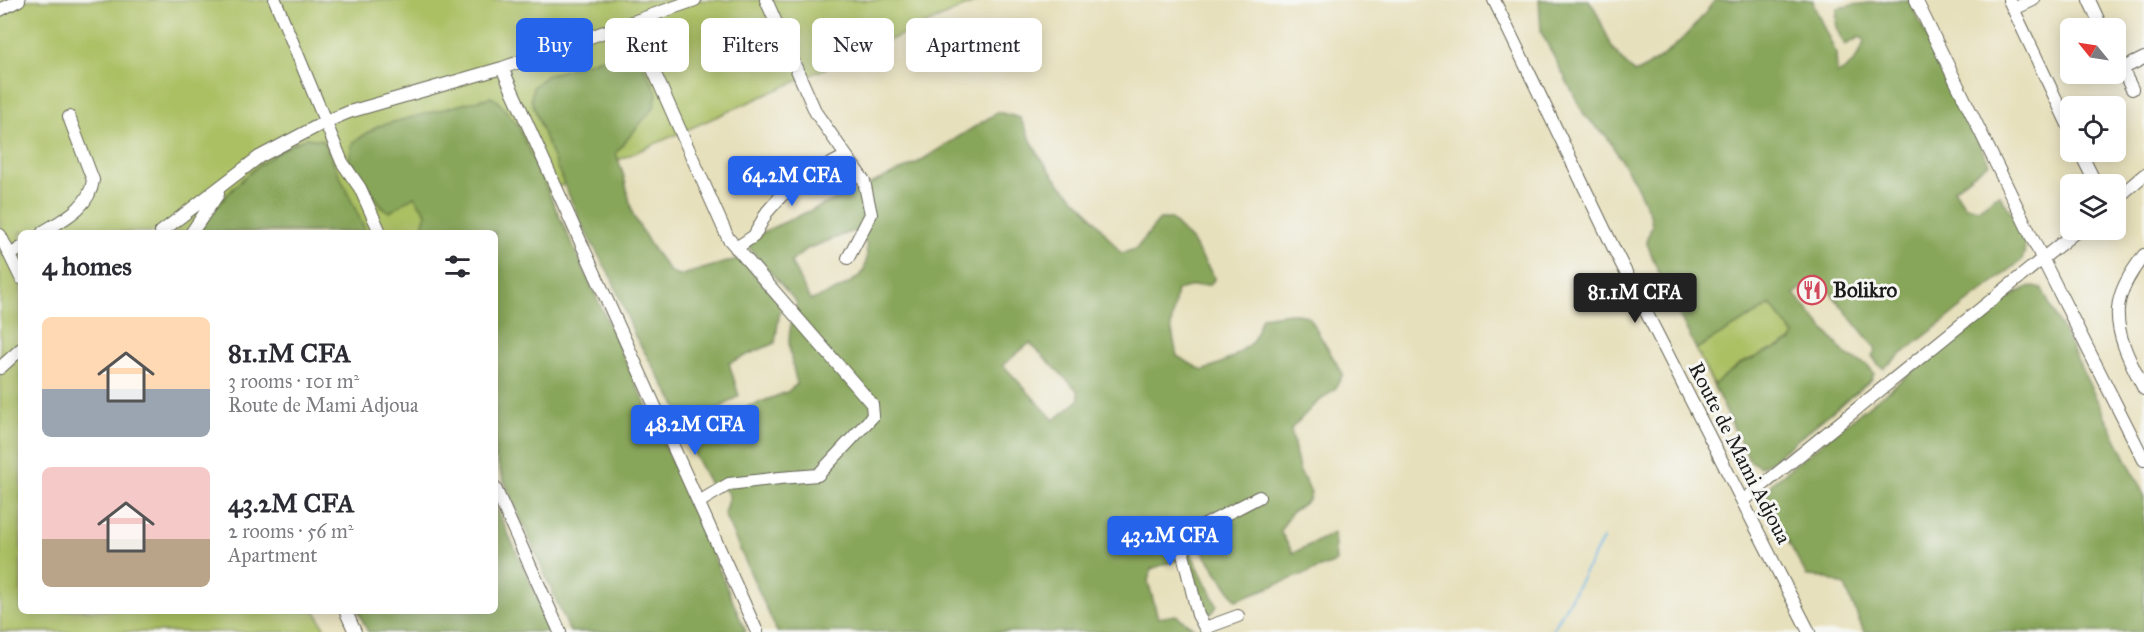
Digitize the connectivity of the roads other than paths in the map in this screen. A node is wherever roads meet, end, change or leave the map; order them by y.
1 (19, 0) edge
2 (275, 0) edge
3 (695, 0) edge
4 (766, 0) edge
5 (1494, 0) edge
6 (1916, 0) edge
7 (2033, 0) edge
8 (2089, 0) edge
9 (2011, 5) edge
10 (0, 10) edge
11 (643, 18) edge
12 (2097, 18) edge
13 (605, 32) edge
14 (2144, 58) edge
15 (2126, 67) edge
16 (502, 68) junction
17 (654, 72) edge
18 (2126, 77) edge
19 (2132, 89) dead end
20 (2060, 108) edge
21 (69, 117) dead end
22 (325, 122) junction
23 (846, 156) junction
24 (2144, 175) edge
25 (226, 183) junction
26 (2126, 191) edge
27 (46, 230) edge
28 (164, 230) edge
29 (193, 230) edge
30 (379, 230) edge
31 (0, 235) edge
32 (2065, 240) edge
33 (736, 248) junction
34 (18, 250) edge
35 (10, 255) junction
36 (2144, 255) edge
37 (848, 258) dead end
38 (2042, 258) junction
39 (18, 272) edge
40 (18, 352) edge
41 (0, 368) edge
42 (2144, 389) edge
43 (2144, 460) edge
44 (498, 495) edge
45 (1259, 497) dead end
46 (1743, 501) junction
47 (699, 502) junction
48 (347, 614) edge
49 (1238, 616) dead end
50 (355, 632) edge
51 (560, 632) edge
52 (757, 632) edge
53 (1809, 632) edge

1 - 10 street
2 - 22 street
3 - 11 street
4 - 23 street
5 - 46 street, Route de Mami Adjoua
6 - 38 street
7 - 9 street
8 - 12 street
9 - 20 street
13 - 16 street
14 - 15 street
16 - 22 street
16 - 47 street
17 - 33 street
18 - 19 street
21 - 27 street
22 - 25 street
22 - 30 street
23 - 33 street
23 - 37 street
24 - 26 street
25 - 28 street
25 - 29 street
31 - 35 street
32 - 38 street
33 - 47 street
34 - 35 street
35 - 39 street
36 - 42 street
38 - 43 street
38 - 46 street
40 - 41 street
44 - 51 street
45 - 49 street
46 - 53 street, Route de Mami Adjoua
47 - 52 street
48 - 50 street

